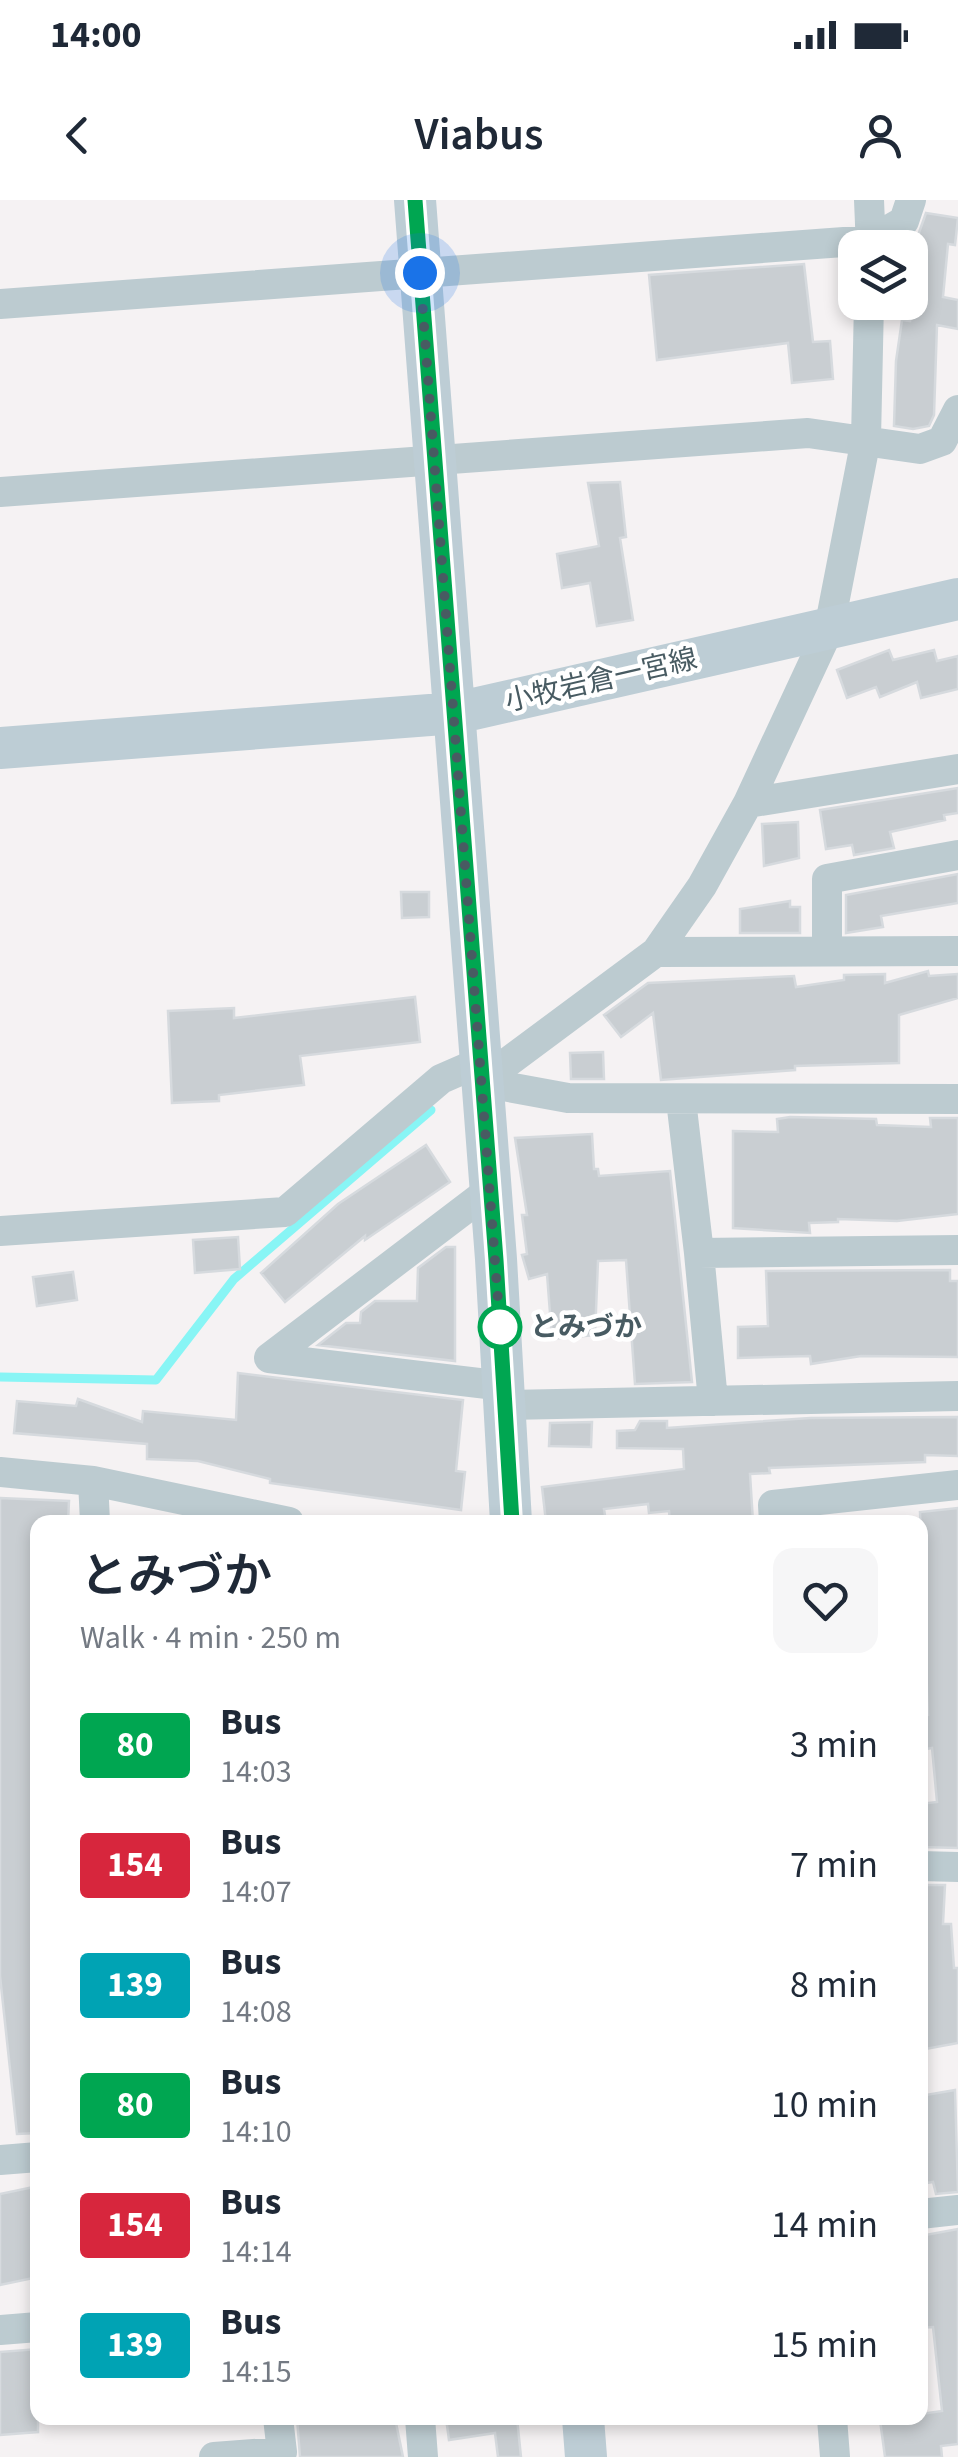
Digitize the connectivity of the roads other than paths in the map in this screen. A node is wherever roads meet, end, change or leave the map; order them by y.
1 (415, 200) edge
2 (868, 200) edge
3 (911, 200) edge
4 (870, 230) edge
5 (890, 230) edge
6 (838, 246) edge
7 (420, 273) junction
8 (0, 304) edge
9 (869, 320) edge
10 (958, 410) edge
11 (866, 439) junction
12 (433, 460) junction
13 (0, 492) edge
14 (958, 599) edge
15 (829, 629) junction
16 (456, 713) junction
17 (0, 748) edge
18 (958, 768) edge
19 (748, 803) junction
20 (958, 855) edge
21 (827, 951) junction
22 (656, 952) junction
23 (958, 952) edge
24 (480, 1072) junction
25 (958, 1098) edge
26 (681, 1100) junction
27 (490, 1190) junction
28 (0, 1231) edge
29 (958, 1250) edge
30 (699, 1253) junction
31 (504, 1396) junction
32 (958, 1396) edge
33 (713, 1401) junction
34 (0, 1472) edge
35 (93, 1482) junction
36 (958, 1485) edge
37 (95, 1515) edge
38 (228, 1515) edge
39 (512, 1515) edge
40 (773, 1515) edge
41 (928, 1866) edge
42 (958, 1868) edge
43 (30, 2158) edge
44 (0, 2160) edge
45 (958, 2210) edge
46 (928, 2213) edge
47 (30, 2328) edge
48 (0, 2330) edge
49 (279, 2425) edge
50 (421, 2425) edge
51 (583, 2425) edge
52 (833, 2425) edge
53 (214, 2457) edge
54 (424, 2457) edge
55 (586, 2457) edge
56 (835, 2457) edge

1 - 7 main road
2 - 4 street
3 - 5 street
6 - 7 street
7 - 8 street
7 - 12 main road
9 - 11 street
10 - 11 street
11 - 12 street
11 - 15 street
12 - 13 street
12 - 16 main road
14 - 15 main road, 小牧岩倉一宮線
15 - 16 main road, 小牧岩倉一宮線
15 - 19 street
16 - 17 main road, 小牧岩倉一宮線
16 - 24 main road
18 - 19 street
19 - 22 street
20 - 21 street
21 - 22 street
21 - 23 street
22 - 24 street
24 - 26 street
24 - 27 main road
24 - 28 street
25 - 26 street
26 - 30 street
27 - 31 main road
27 - 31 street
29 - 30 street
30 - 33 street
31 - 33 street
31 - 39 main road
32 - 33 street
34 - 35 street
35 - 37 street
35 - 38 street
36 - 40 street
41 - 42 street
43 - 44 street
45 - 46 street
47 - 48 street
49 - 53 street
50 - 54 street
51 - 55 main road
52 - 56 street

